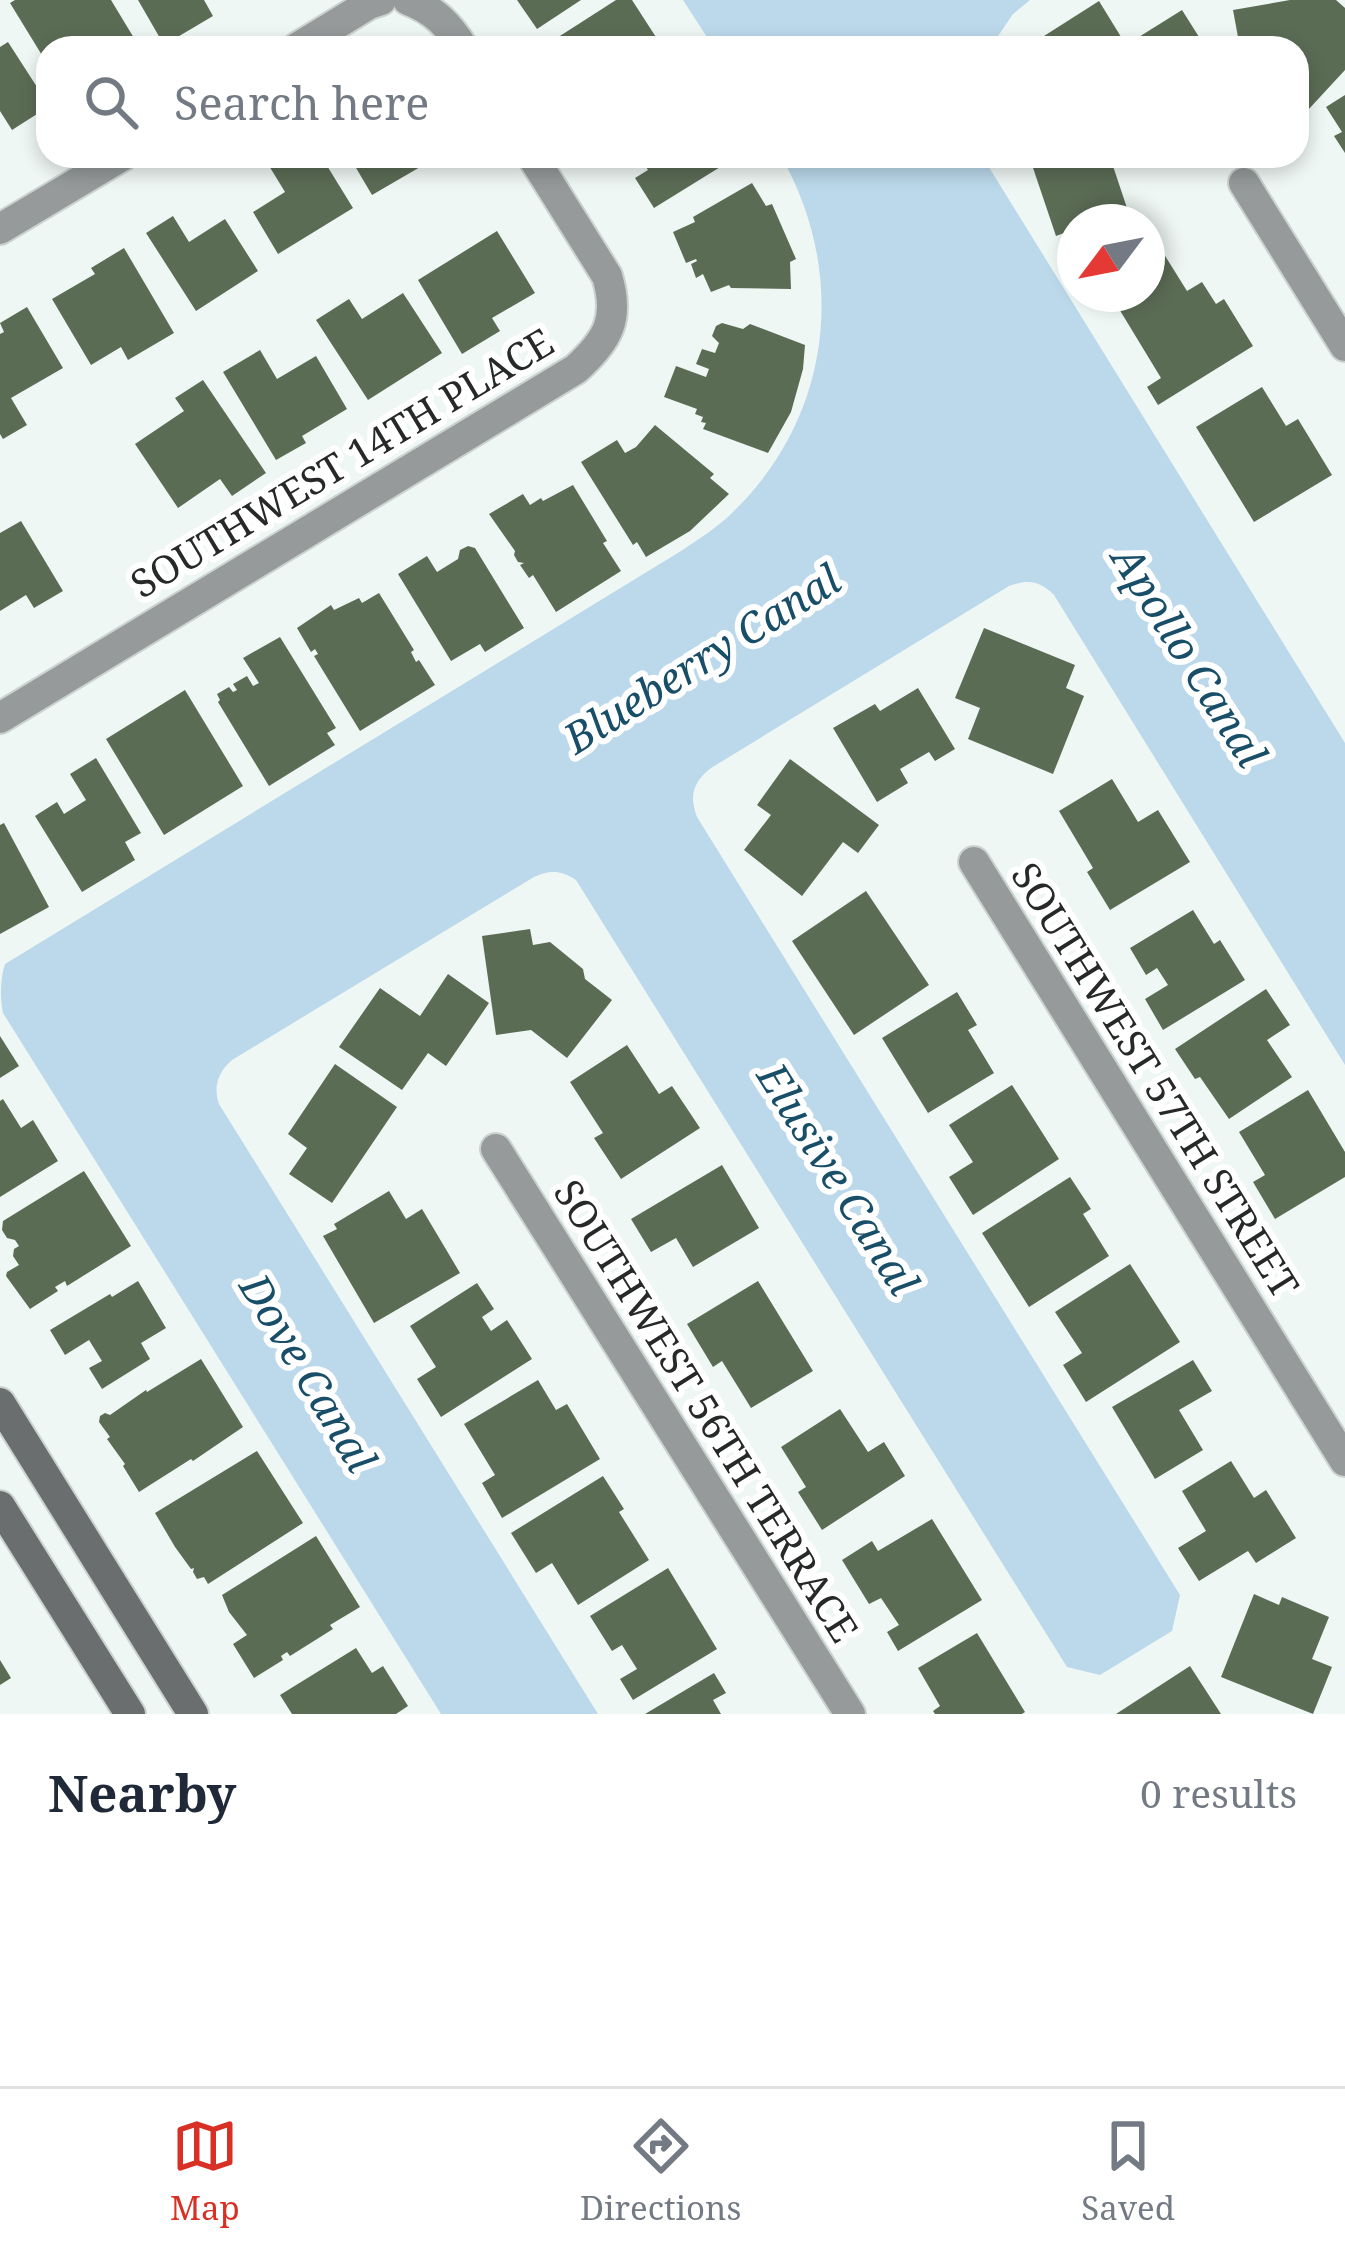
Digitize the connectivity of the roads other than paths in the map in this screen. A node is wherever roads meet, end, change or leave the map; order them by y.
1 (381, 0) edge
2 (408, 0) edge
3 (317, 36) edge
4 (456, 36) edge
5 (102, 168) edge
6 (540, 168) edge
7 (1244, 184) dead end
8 (0, 230) edge
9 (1345, 346) edge
10 (0, 718) edge
11 (974, 862) dead end
12 (496, 1149) dead end
13 (0, 1403) edge
14 (1345, 1462) edge
15 (0, 1506) edge
16 (122, 1599) junction
17 (76, 1627) junction
18 (130, 1714) edge
19 (194, 1714) edge
20 (850, 1714) edge

1 - 3 street
2 - 4 street
5 - 8 street
6 - 10 street, SOUTHWEST 14TH PLACE
7 - 9 street
11 - 14 street, SOUTHWEST 57TH STREET
12 - 20 street, SOUTHWEST 56TH TERRACE
13 - 16 street
15 - 17 street
16 - 17 street
16 - 19 street
17 - 18 street

